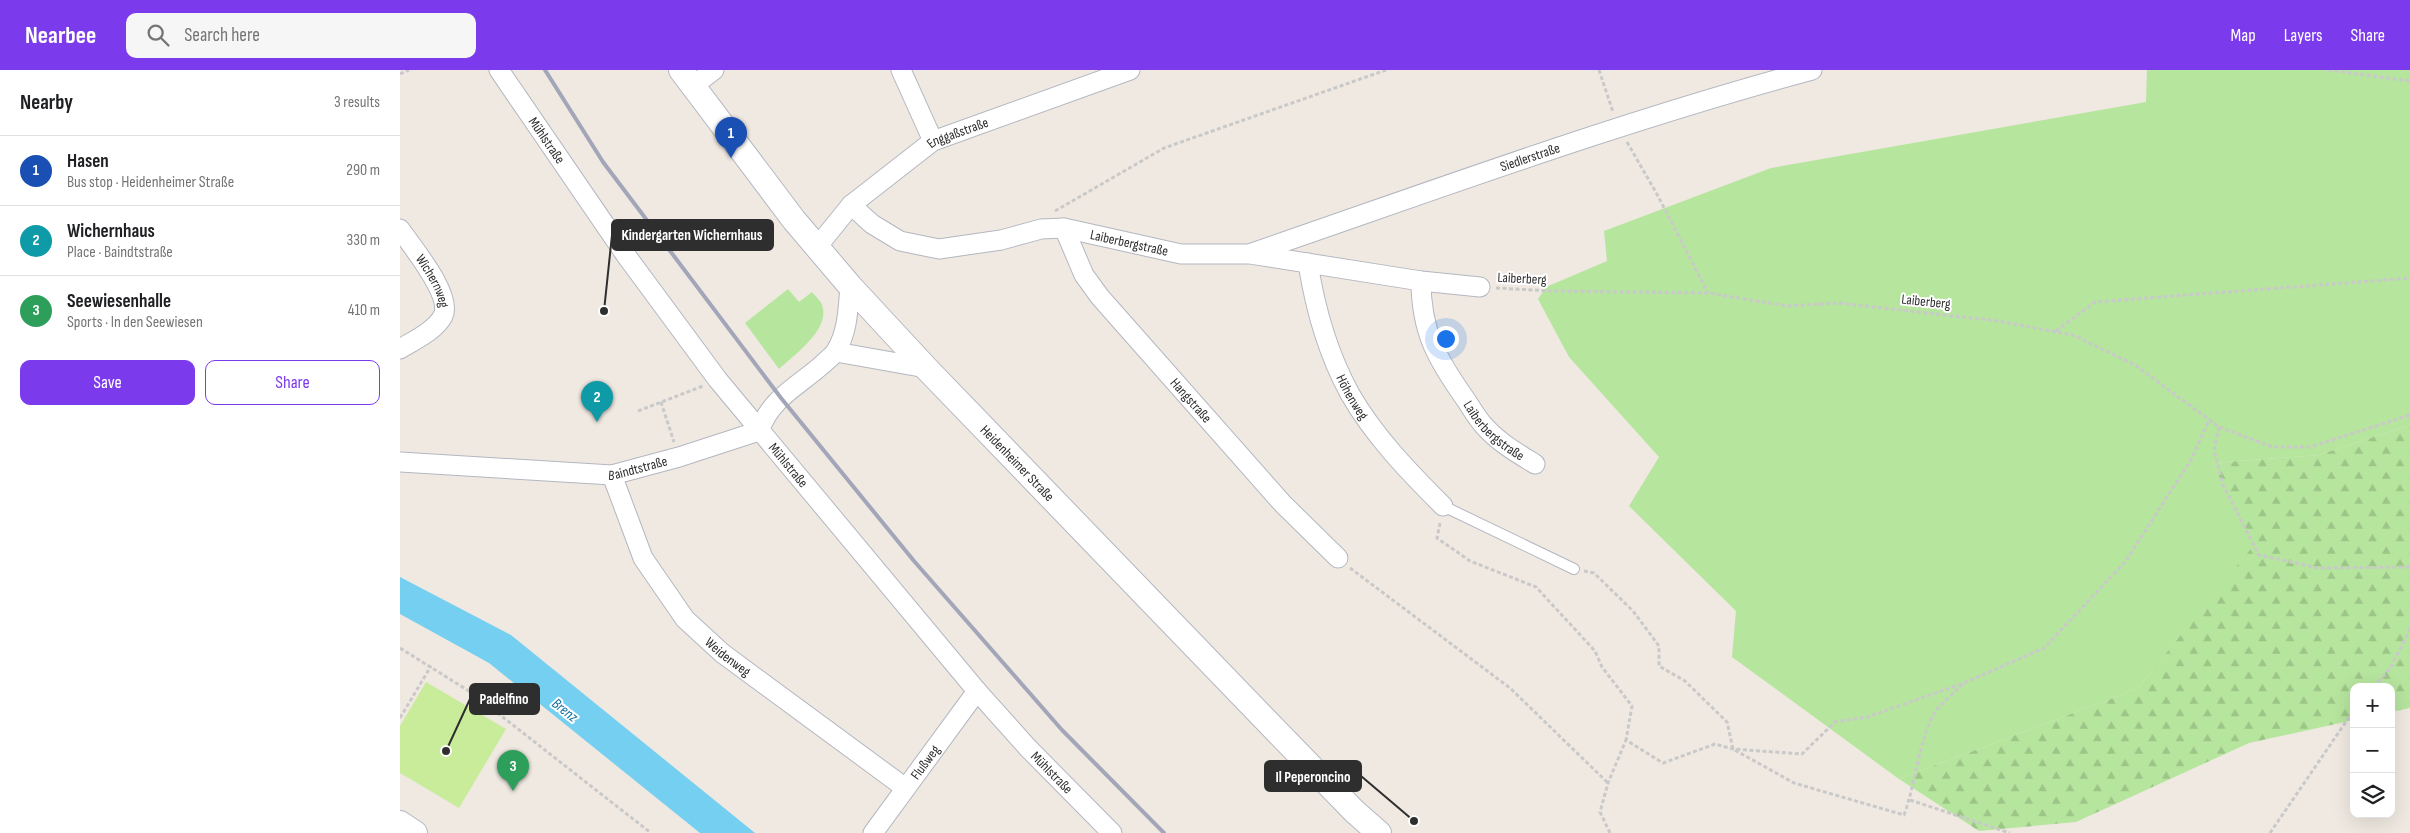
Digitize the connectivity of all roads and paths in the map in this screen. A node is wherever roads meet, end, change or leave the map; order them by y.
1 (409, 70) edge
2 (499, 70) edge
3 (714, 70) edge
4 (901, 70) edge
5 (1130, 70) edge
6 (1386, 70) edge
7 (1598, 70) edge
8 (1812, 70) edge
9 (2328, 70) edge
10 (400, 74) edge
11 (1098, 75) edge
12 (687, 78) edge
13 (2410, 81) edge
14 (1618, 127) junction
15 (933, 141) junction
16 (851, 205) junction
17 (1064, 228) junction
18 (400, 229) edge
19 (1041, 229) junction
20 (817, 247) junction
21 (1250, 254) junction
22 (1308, 264) junction
23 (2410, 278) edge
24 (1421, 281) junction
25 (850, 286) junction
26 (1480, 287) joint
27 (1708, 293) junction
28 (2056, 332) junction
29 (400, 350) edge
30 (836, 352) junction
31 (926, 368) junction
32 (718, 380) junction
33 (661, 402) junction
34 (638, 411) dead end
35 (2410, 415) edge
36 (2209, 420) junction
37 (2219, 428) junction
38 (759, 431) junction
39 (679, 457) junction
40 (400, 462) edge
41 (1535, 464) dead end
42 (612, 475) junction
43 (1443, 506) joint
44 (1437, 538) dead end
45 (1338, 558) joint
46 (2410, 567) edge
47 (1574, 569) joint
48 (2410, 629) edge
49 (400, 648) edge
50 (431, 666) junction
51 (1964, 683) junction
52 (2377, 683) edge
53 (977, 691) junction
54 (2350, 716) edge
55 (400, 718) edge
56 (1626, 740) junction
57 (1733, 749) junction
58 (1608, 783) junction
59 (904, 787) junction
60 (1910, 800) junction
61 (400, 823) edge
62 (415, 833) edge
63 (651, 833) edge
64 (873, 833) edge
65 (1112, 833) edge
66 (1379, 833) edge
67 (1610, 833) edge
68 (2010, 833) edge
69 (2270, 833) edge

1 - 10 path
2 - 32 street, Mühlstraße
3 - 12 street
4 - 15 street
5 - 11 street, Enggaßstraße
6 - 19 path
7 - 14 path
8 - 14 street, Siedlerstraße
9 - 13 path
11 - 15 street, Enggaßstraße
12 - 20 street, Heidenheimer Straße
14 - 21 street, Siedlerstraße
14 - 27 path
15 - 16 street, Enggaßstraße
16 - 19 street, Laiberbergstraße
16 - 20 street, Enggaßstraße
17 - 19 street, Laiberbergstraße
17 - 21 street, Laiberbergstraße
17 - 45 street, Hangstraße
18 - 29 street, Wichernweg
20 - 25 street, Heidenheimer Straße
21 - 22 street, Laiberbergstraße
22 - 24 street, Laiberbergstraße
22 - 43 street, Höhenweg
23 - 28 path
24 - 26 street, Laiberbergstraße
24 - 41 street, Laiberbergstraße
25 - 30 street
25 - 31 street, Heidenheimer Straße
26 - 27 path, Laiberberg
27 - 28 path, Laiberberg
28 - 36 path, Laiberberg
30 - 31 street
30 - 38 street
31 - 66 street, Heidenheimer Straße
32 - 33 path
32 - 38 street, Mühlstraße
33 - 34 path
33 - 39 path
35 - 37 path, Laiberberg
36 - 37 path, Laiberberg
36 - 51 path
37 - 46 path
38 - 39 street, Baindtstraße
38 - 53 street, Mühlstraße
39 - 42 street, Baindtstraße
40 - 42 street, Baindtstraße
42 - 59 street, Weidenweg
43 - 47 lane
44 - 56 path
45 - 58 path
47 - 57 path
48 - 52 path
49 - 50 path
50 - 55 path
50 - 63 path
51 - 57 path
51 - 60 path
53 - 59 street, Flußweg
53 - 65 street, Mühlstraße
54 - 69 path
56 - 57 path
56 - 58 path
57 - 60 path
58 - 67 path
59 - 64 street, Flußweg
60 - 68 path
61 - 62 street

